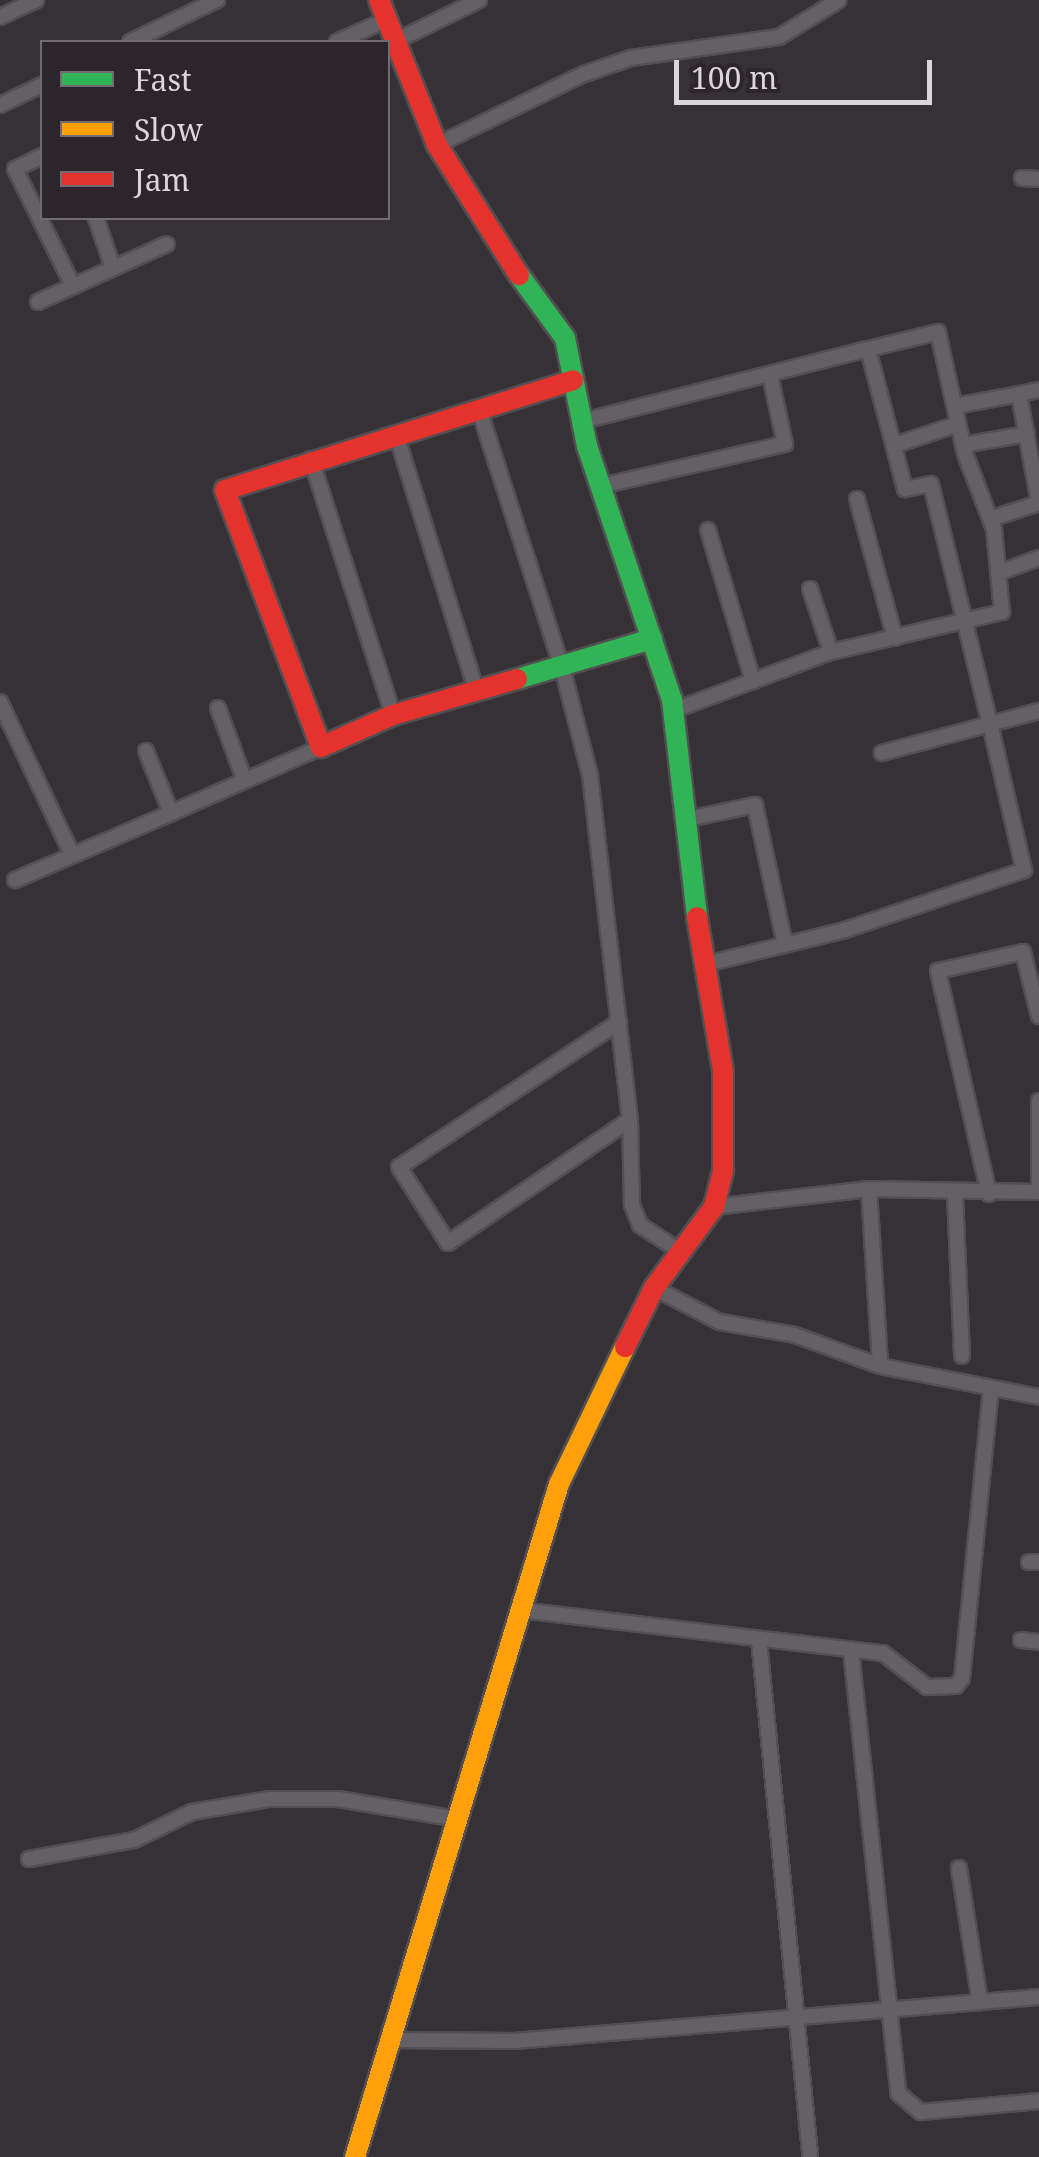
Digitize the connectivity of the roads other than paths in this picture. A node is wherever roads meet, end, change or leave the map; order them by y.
1 (36, 0) edge
2 (217, 0) edge
3 (479, 0) edge
4 (839, 0) edge
5 (820, 6) edge
6 (383, 10) edge
7 (0, 17) edge
8 (134, 40) edge
9 (340, 40) edge
10 (394, 42) junction
11 (40, 86) edge
12 (0, 106) edge
13 (437, 146) junction
14 (40, 157) edge
15 (1022, 178) dead end
16 (1039, 179) edge
17 (40, 220) edge
18 (40, 220) edge
19 (97, 220) edge
20 (166, 244) dead end
21 (113, 268) junction
22 (73, 286) junction
23 (38, 302) dead end
24 (868, 350) junction
25 (770, 375) junction
26 (573, 380) junction
27 (1039, 390) edge
28 (1019, 394) junction
29 (955, 406) junction
30 (479, 408) junction
31 (583, 421) junction
32 (958, 424) junction
33 (396, 434) junction
34 (1027, 434) junction
35 (894, 445) junction
36 (963, 446) junction
37 (311, 459) junction
38 (601, 486) junction
39 (857, 499) dead end
40 (1039, 503) edge
41 (990, 519) junction
42 (708, 530) dead end
43 (1039, 558) edge
44 (998, 573) junction
45 (810, 589) dead end
46 (962, 622) junction
47 (895, 638) junction
48 (652, 639) junction
49 (832, 652) junction
50 (562, 667) junction
51 (752, 682) junction
52 (478, 693) junction
53 (0, 702) edge
54 (218, 708) dead end
55 (672, 711) junction
56 (1039, 712) edge
57 (392, 715) junction
58 (990, 724) junction
59 (321, 747) junction
60 (146, 751) dead end
61 (882, 753) dead end
62 (243, 776) junction
63 (171, 813) junction
64 (683, 820) junction
65 (72, 854) junction
66 (15, 880) dead end
67 (785, 945) junction
68 (706, 964) junction
69 (1039, 1016) edge
70 (619, 1022) junction
71 (1038, 1099) edge
72 (630, 1120) junction
73 (869, 1189) junction
74 (1039, 1190) edge
75 (989, 1194) junction
76 (955, 1195) junction
77 (714, 1207) junction
78 (681, 1252) junction
79 (654, 1288) junction
80 (962, 1356) dead end
81 (880, 1366) junction
82 (991, 1390) junction
83 (1039, 1396) edge
84 (520, 1610) junction
85 (759, 1640) junction
86 (1021, 1640) dead end
87 (1039, 1642) edge
88 (851, 1650) junction
89 (458, 1819) junction
90 (29, 1859) dead end
91 (959, 1868) dead end
92 (1039, 1997) edge
93 (980, 2002) junction
94 (892, 2007) junction
95 (797, 2014) junction
96 (392, 2040) junction
97 (1039, 2101) edge
98 (810, 2154) dead end
99 (356, 2157) edge

1 - 7 street
2 - 8 street
3 - 10 street
4 - 5 street
5 - 13 street
6 - 9 street
6 - 10 street
10 - 13 street
11 - 12 street
13 - 26 street
14 - 18 street
15 - 16 street
17 - 22 street
19 - 21 street
20 - 21 street
21 - 22 street
22 - 23 street
24 - 25 street
24 - 29 street
24 - 35 street
25 - 31 street
25 - 38 street
26 - 30 street
26 - 31 street
27 - 28 street
28 - 29 street
28 - 34 street
29 - 32 street
30 - 33 street
30 - 50 street
31 - 38 street
32 - 35 street
32 - 36 street
33 - 37 street
33 - 52 street
34 - 36 street
34 - 40 street
35 - 46 street
36 - 41 street
37 - 57 street
37 - 59 street
38 - 48 street
39 - 47 street
40 - 41 street
41 - 44 street
42 - 51 street
43 - 44 street
44 - 46 street
45 - 49 street
46 - 47 street
46 - 58 street
47 - 49 street
48 - 50 street
48 - 55 street
49 - 51 street
50 - 52 street
50 - 70 street
51 - 55 street
52 - 57 street
53 - 65 street
54 - 62 street
55 - 64 street
56 - 58 street
57 - 59 street
58 - 61 street
58 - 67 street
59 - 62 street
60 - 63 street
62 - 63 street
63 - 65 street
64 - 67 street
64 - 68 street
65 - 66 street
67 - 68 street
68 - 77 street
69 - 75 street
70 - 72 street
70 - 72 street
71 - 74 street
72 - 78 street
73 - 76 street
73 - 77 street
73 - 81 street
74 - 75 street
75 - 76 street
76 - 80 street
77 - 78 street
78 - 79 street
79 - 81 street
79 - 84 street
81 - 82 street
82 - 83 street
82 - 88 street
84 - 85 street
84 - 89 street
85 - 88 street
85 - 95 street
86 - 87 street
88 - 94 street
89 - 90 street
89 - 96 street
91 - 93 street
92 - 93 street
93 - 94 street
94 - 95 street
94 - 97 street
95 - 96 street
95 - 98 street
96 - 99 street

